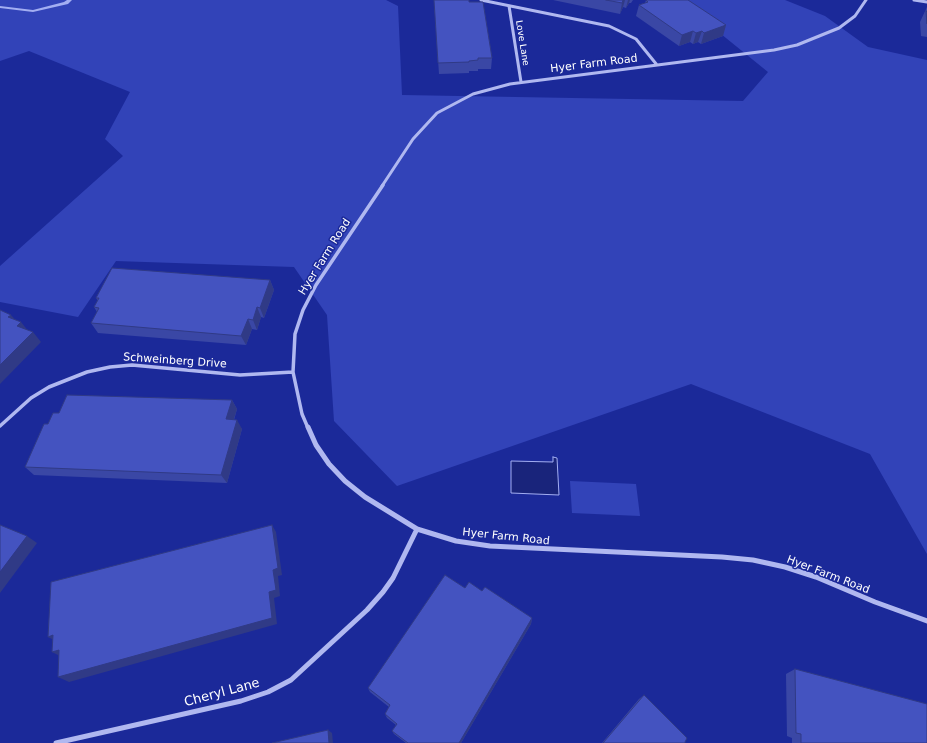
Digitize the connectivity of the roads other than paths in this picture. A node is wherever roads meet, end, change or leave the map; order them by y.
1 (481, 0) edge
2 (866, 0) edge
3 (914, 0) edge
4 (927, 2) edge
5 (509, 6) junction
6 (657, 65) junction
7 (521, 82) junction
8 (293, 372) junction
9 (0, 426) edge
10 (417, 529) junction
11 (927, 621) edge
12 (56, 743) edge

1 - 5 street
2 - 6 street, Hyer Farm Road
3 - 4 street
5 - 6 street
5 - 7 street, Love Lane
6 - 7 street, Hyer Farm Road
7 - 8 street, Hyer Farm Road
8 - 9 street, Schweinberg Drive
8 - 10 street, Hyer Farm Road
10 - 11 street, Hyer Farm Road
10 - 12 street, Cheryl Lane

